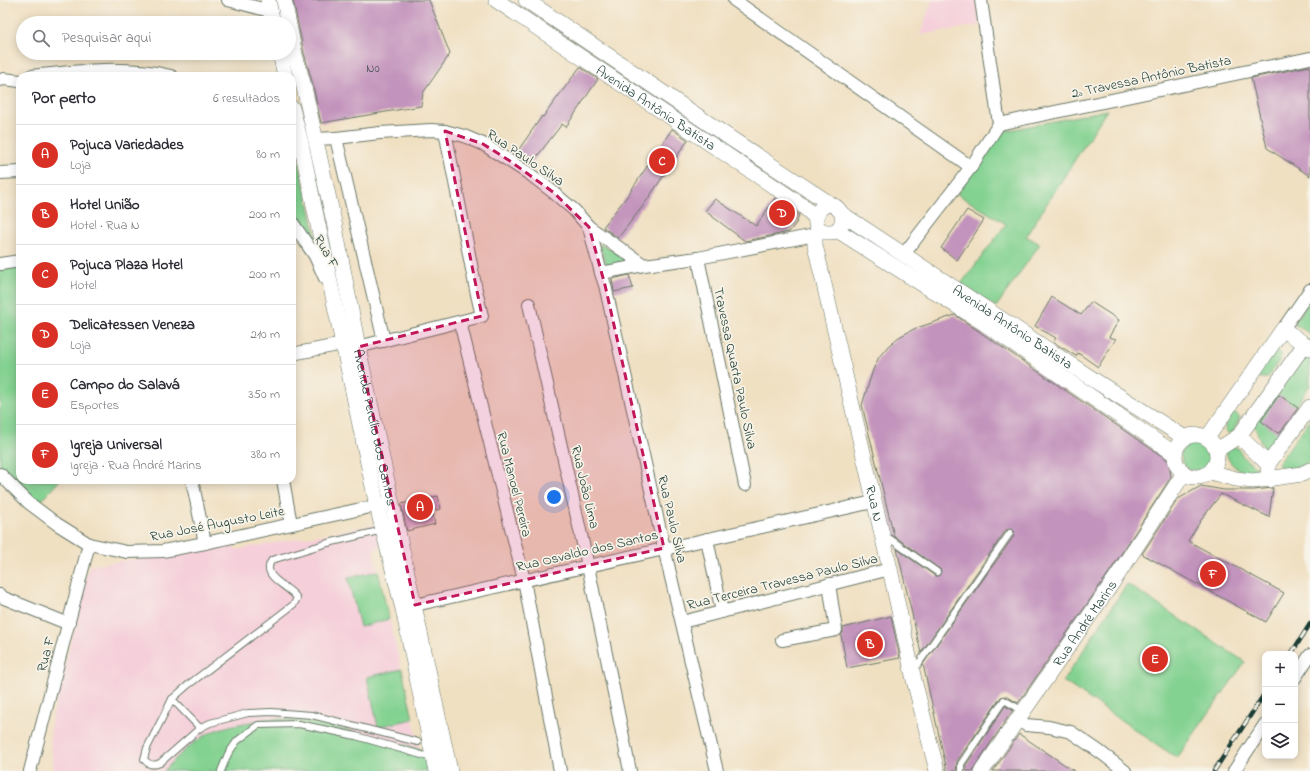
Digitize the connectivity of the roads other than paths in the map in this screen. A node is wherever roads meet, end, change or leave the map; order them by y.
1 (228, 0) edge
2 (284, 0) edge
3 (496, 0) edge
4 (526, 0) edge
5 (734, 0) edge
6 (981, 0) edge
7 (513, 4) edge
8 (270, 11) edge
9 (288, 16) edge
10 (1310, 58) edge
11 (282, 60) edge
12 (295, 60) edge
13 (62, 72) edge
14 (149, 72) edge
15 (284, 72) edge
16 (16, 78) edge
17 (2, 80) edge
18 (16, 81) edge
19 (297, 84) edge
20 (297, 116) edge
21 (999, 124) junction
22 (445, 132) junction
23 (336, 138) junction
24 (315, 139) junction
25 (971, 167) junction
26 (16, 172) edge
27 (0, 173) edge
28 (837, 210) junction
29 (589, 227) junction
30 (817, 227) junction
31 (296, 228) edge
32 (837, 230) junction
33 (904, 254) junction
34 (698, 258) junction
35 (16, 262) edge
36 (0, 264) edge
37 (644, 265) junction
38 (601, 273) junction
39 (1310, 290) edge
40 (953, 295) junction
41 (341, 296) junction
42 (529, 304) dead end
43 (460, 322) junction
44 (1283, 329) junction
45 (384, 341) junction
46 (343, 344) junction
47 (1308, 346) edge
48 (358, 347) junction
49 (296, 353) edge
50 (1243, 387) junction
51 (1264, 401) junction
52 (1310, 408) edge
53 (1239, 436) junction
54 (1185, 438) junction
55 (1207, 438) junction
56 (1217, 450) junction
57 (1175, 454) junction
58 (1268, 464) junction
59 (1310, 470) edge
60 (1210, 472) junction
61 (1184, 473) junction
62 (0, 474) edge
63 (1269, 480) junction
64 (193, 484) edge
65 (283, 484) edge
66 (745, 485) dead end
67 (873, 502) junction
68 (384, 504) junction
69 (291, 524) junction
70 (383, 530) junction
71 (881, 533) junction
72 (1010, 533) dead end
73 (707, 539) junction
74 (204, 543) junction
75 (89, 544) junction
76 (664, 548) junction
77 (588, 566) junction
78 (890, 569) junction
79 (937, 572) dead end
80 (524, 580) junction
81 (829, 584) junction
82 (1, 599) edge
83 (409, 607) junction
84 (722, 612) junction
85 (682, 622) junction
86 (69, 624) junction
87 (782, 640) dead end
88 (1310, 655) edge
89 (912, 673) junction
90 (1298, 673) edge
91 (172, 699) junction
92 (1020, 716) junction
93 (433, 722) junction
94 (200, 728) junction
95 (1262, 729) edge
96 (418, 742) dead end
97 (435, 765) edge
98 (30, 771) edge
99 (220, 771) edge
100 (450, 771) edge
101 (560, 771) edge
102 (630, 771) edge
103 (717, 771) edge
104 (937, 771) edge
105 (961, 771) edge
106 (982, 771) edge
107 (1125, 771) edge
108 (1234, 771) edge

1 - 8 street
2 - 9 street, Avenida Percílio dos Santos
3 - 7 street, Avenida Antônio Batista
4 - 28 street, Avenida Antônio Batista
5 - 25 street
6 - 21 street
7 - 30 street, Avenida Antônio Batista
10 - 21 street, 2ª Travessa Antônio Batista
11 - 15 street
12 - 19 street, Avenida Percílio dos Santos
13 - 14 street
16 - 17 street
17 - 18 street
19 - 20 street, Avenida Percílio dos Santos
20 - 24 street, Avenida Percílio dos Santos
20 - 41 street, Avenida Percílio dos Santos
21 - 25 street
22 - 23 street, Rua Paulo Silva
22 - 29 street, Rua Paulo Silva
22 - 43 street
23 - 24 street, Rua Paulo Silva
23 - 45 street
24 - 41 street, Avenida Percílio dos Santos
25 - 33 street
26 - 27 street
28 - 30 street
28 - 32 street
28 - 33 street, Avenida Antônio Batista
29 - 37 street, Rua Paulo Silva
29 - 38 street, Rua Paulo Silva
30 - 32 street, Avenida Antônio Batista
30 - 34 street
30 - 67 street, Rua N
31 - 41 street, Rua F
32 - 40 street, Avenida Antônio Batista
33 - 40 street, Avenida Antônio Batista
34 - 37 street
34 - 66 street, Travessa Quarta Paulo Silva
35 - 36 street
37 - 38 street
38 - 76 street, Rua Paulo Silva
39 - 44 street
40 - 54 street, Avenida Antônio Batista
40 - 57 street, Avenida Antônio Batista
41 - 46 street, Avenida Percílio dos Santos
41 - 48 street, Avenida Percílio dos Santos
42 - 77 street, Rua João Lima
43 - 45 street
43 - 80 street, Rua Manoel Pereira
44 - 47 street
44 - 50 street
45 - 48 street
46 - 49 street
46 - 68 street, Avenida Percílio dos Santos
47 - 51 street
48 - 68 street, Avenida Percílio dos Santos
50 - 51 street
50 - 55 street
51 - 53 street
52 - 58 street
53 - 56 street
53 - 58 street
54 - 55 street
54 - 57 street
55 - 56 street
56 - 60 street
57 - 61 street
58 - 63 street
59 - 63 street
60 - 61 street
60 - 63 street
61 - 92 street, Rua André Marins
62 - 75 street, Rua José Augusto Leite
64 - 74 street
65 - 69 street
67 - 71 street, Rua N
67 - 73 street, Rua Osvaldo dos Santos
68 - 69 street, Rua José Augusto Leite
68 - 70 street, Avenida Percílio dos Santos
68 - 83 street, Avenida Percílio dos Santos
69 - 74 street, Rua José Augusto Leite
70 - 83 street, Avenida Percílio dos Santos
70 - 91 lane
71 - 78 street, Rua N
71 - 79 lane
72 - 89 lane
73 - 76 street, Rua Osvaldo dos Santos
73 - 84 street
74 - 75 street, Rua José Augusto Leite
75 - 86 street, Rua F
76 - 77 street, Rua Osvaldo dos Santos
76 - 85 street, Rua Paulo Silva
77 - 80 street, Rua Osvaldo dos Santos
77 - 102 street, Rua João Lima
78 - 81 street, Rua Terceira Travessa Paulo Silva
78 - 89 street, Rua N
80 - 83 street, Rua Osvaldo dos Santos
80 - 101 street, Rua Manoel Pereira
81 - 84 street, Rua Terceira Travessa Paulo Silva
81 - 87 street
82 - 86 street
83 - 93 street, Avenida Percílio dos Santos
84 - 85 street, Rua Terceira Travessa Paulo Silva
85 - 103 street, Rua Paulo Silva
86 - 98 street, Rua F
88 - 90 street
89 - 104 street, Rua N
91 - 94 lane
91 - 94 lane
92 - 105 lane
92 - 106 street, Rua André Marins
92 - 107 street
93 - 97 street, Avenida Percílio dos Santos
93 - 100 street, Avenida Percílio dos Santos
94 - 96 lane
95 - 108 street
97 - 99 lane

